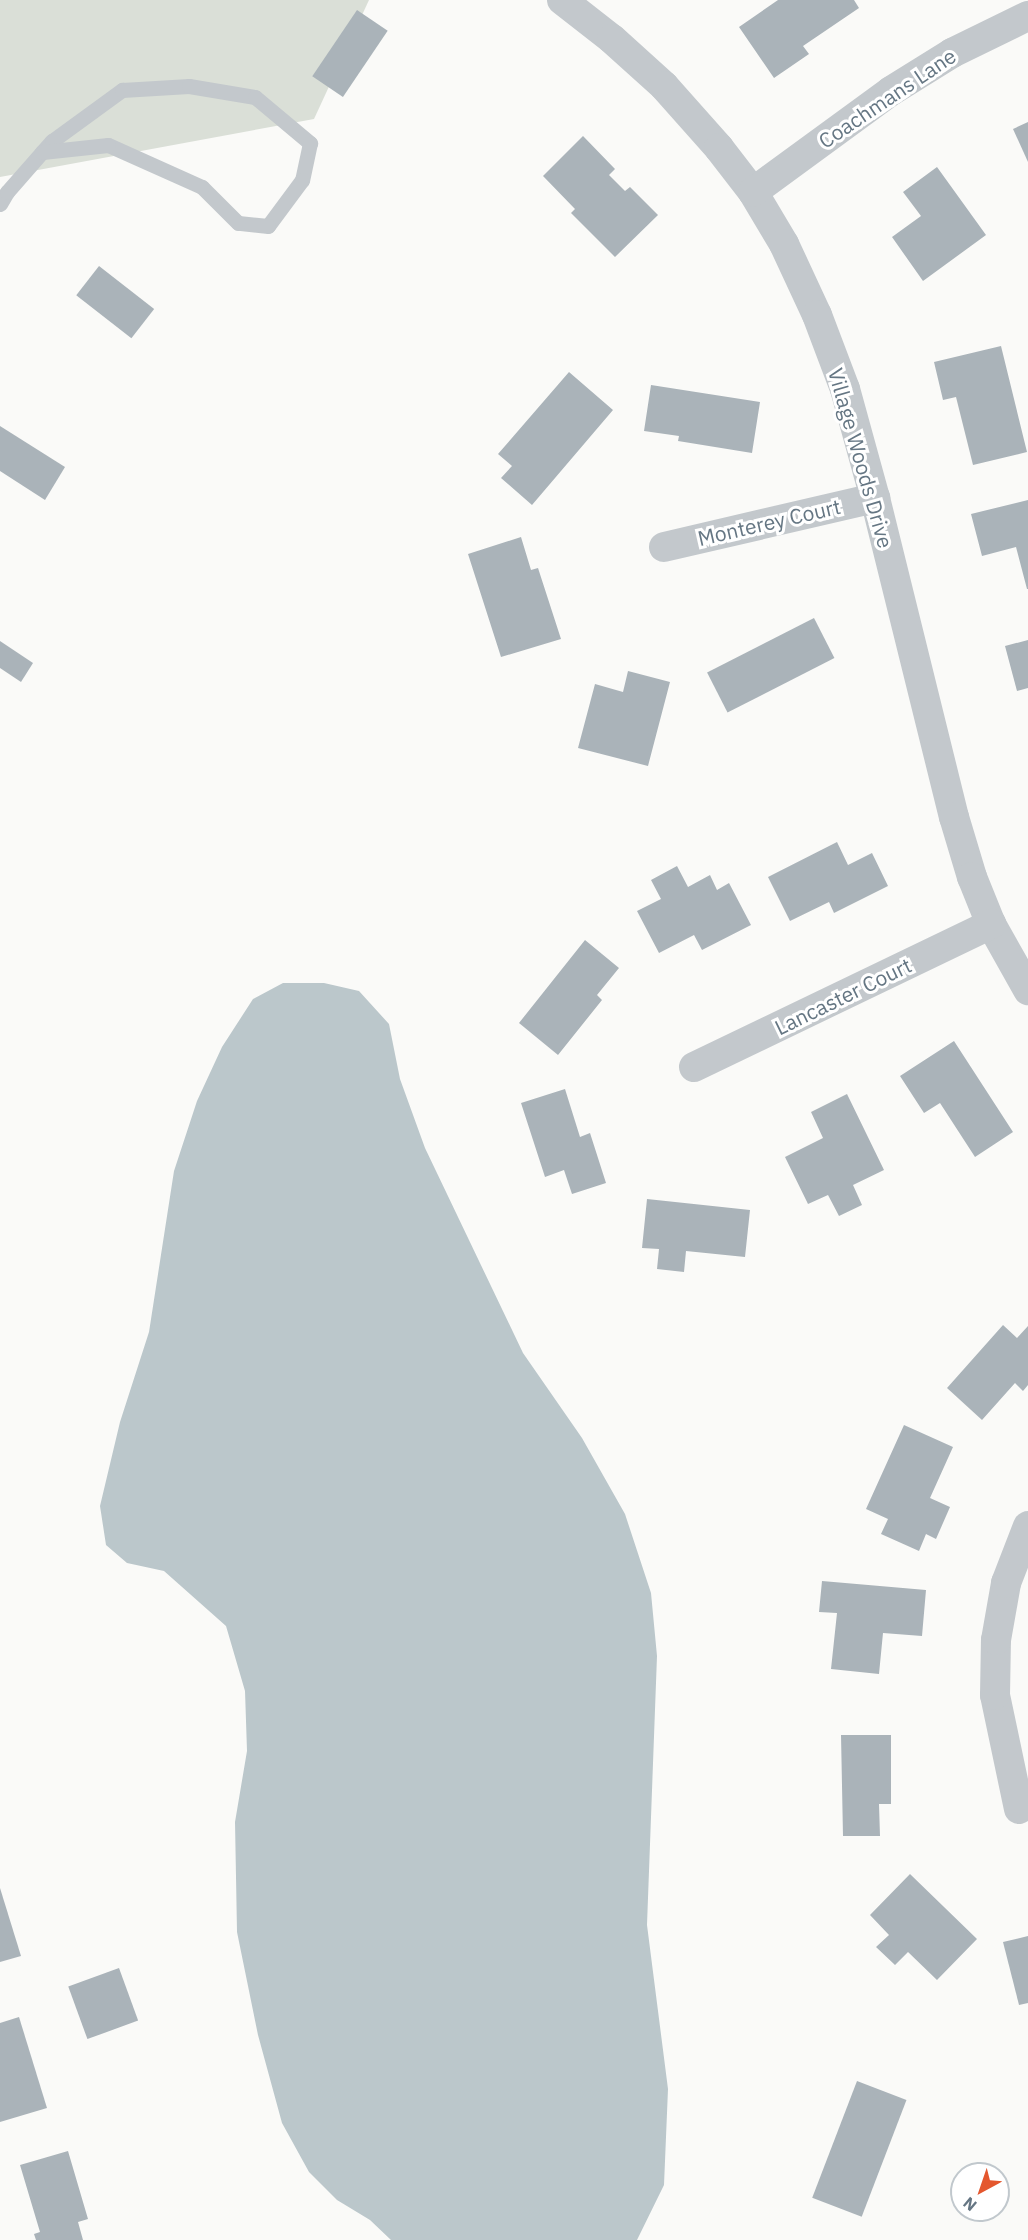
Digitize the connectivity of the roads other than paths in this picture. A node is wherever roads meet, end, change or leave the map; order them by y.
1 (562, 0) edge
2 (1028, 16) edge
3 (42, 152) junction
4 (753, 192) junction
5 (0, 204) edge
6 (875, 498) junction
7 (664, 547) dead end
8 (991, 924) junction
9 (1028, 990) edge
10 (694, 1067) dead end
11 (1028, 1526) edge
12 (1019, 1809) dead end

1 - 4 street, Village Woods Drive
2 - 4 street, Coachmans Lane
3 - 3 lane
3 - 5 lane
4 - 6 street, Village Woods Drive
6 - 7 street, Monterey Court
6 - 8 street, Village Woods Drive
8 - 9 street, Village Woods Drive
8 - 10 street, Lancaster Court
11 - 12 street

